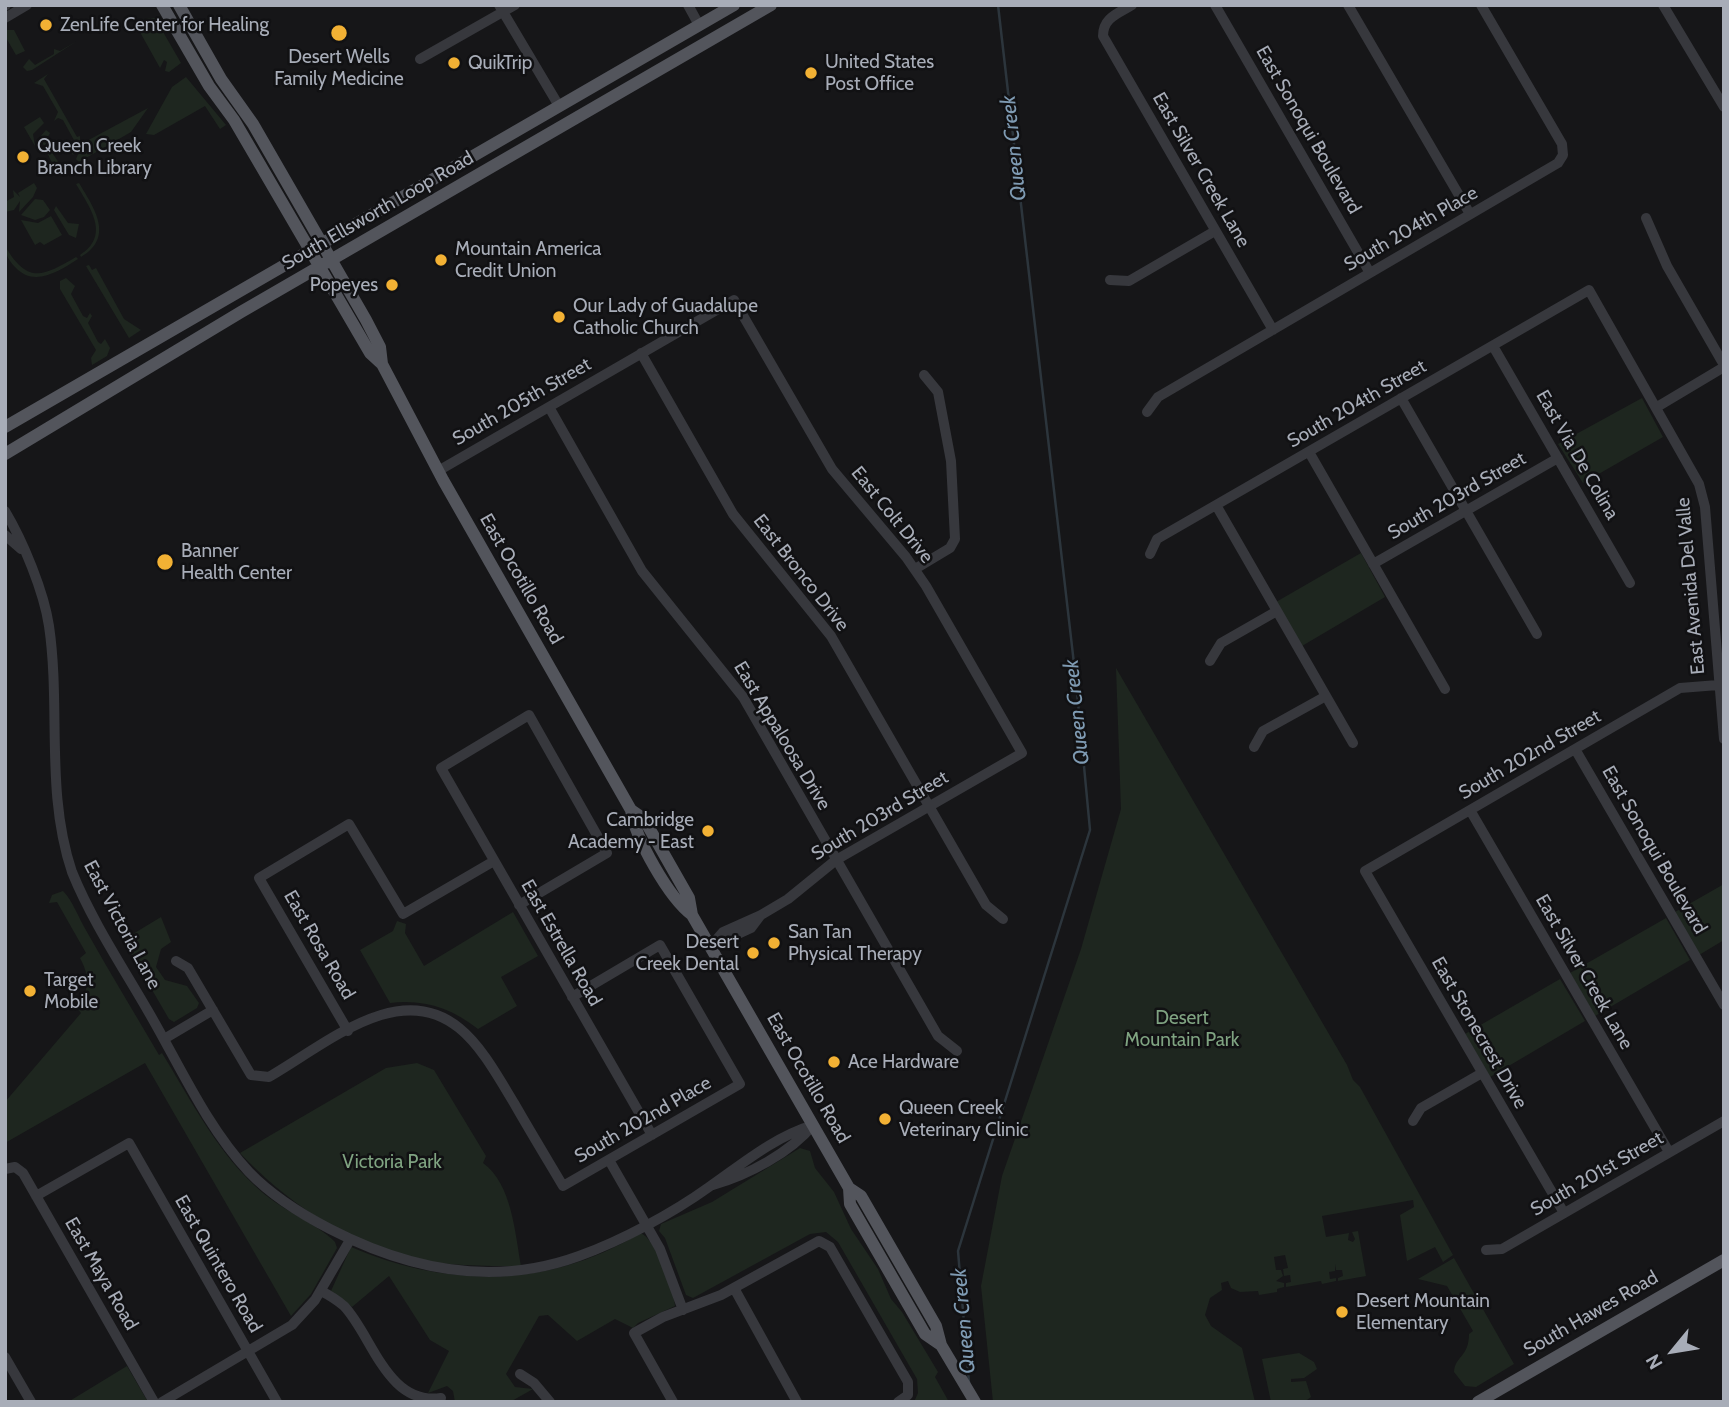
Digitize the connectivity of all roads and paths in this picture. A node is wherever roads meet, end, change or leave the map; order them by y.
1 (27, 5) edge
2 (162, 5) edge
3 (179, 5) edge
4 (515, 5) edge
5 (688, 5) edge
6 (734, 5) edge
7 (771, 5) edge
8 (1132, 5) edge
9 (1215, 5) edge
10 (1348, 5) edge
11 (1481, 5) edge
12 (1663, 5) edge
13 (501, 9) edge
14 (5, 18) edge
15 (699, 25) junction
16 (710, 41) junction
17 (420, 59) dead end
18 (559, 106) junction
19 (1724, 107) edge
20 (569, 123) junction
21 (1470, 214) junction
22 (1646, 218) dead end
23 (1215, 231) junction
24 (321, 244) junction
25 (309, 251) junction
26 (331, 260) junction
27 (319, 267) junction
28 (1370, 273) junction
29 (1110, 280) dead end
30 (1589, 290) joint
31 (734, 300) joint
32 (1273, 330) junction
33 (1493, 346) junction
34 (641, 353) junction
35 (382, 364) junction
36 (1724, 366) edge
37 (924, 375) dead end
38 (1401, 398) junction
39 (549, 407) junction
40 (1657, 407) junction
41 (1147, 412) dead end
42 (5, 428) edge
43 (1309, 452) junction
44 (5, 454) edge
45 (1558, 458) junction
46 (438, 471) junction
47 (1216, 505) junction
48 (1466, 510) junction
49 (5, 511) edge
50 (5, 535) edge
51 (21, 549) junction
52 (1150, 554) dead end
53 (1373, 564) junction
54 (915, 569) junction
55 (1630, 583) dead end
56 (1724, 583) edge
57 (1710, 584) junction
58 (1277, 611) junction
59 (1537, 634) dead end
60 (1210, 661) dead end
61 (1718, 685) junction
62 (1445, 689) dead end
63 (1326, 696) junction
64 (1724, 739) edge
65 (1353, 743) dead end
66 (1254, 747) dead end
67 (1575, 749) junction
68 (1022, 753) joint
69 (929, 807) junction
70 (1470, 810) junction
71 (836, 860) junction
72 (494, 861) junction
73 (1365, 871) joint
74 (519, 905) junction
75 (1003, 919) dead end
76 (710, 947) junction
77 (176, 961) dead end
78 (572, 997) junction
79 (1724, 1005) edge
80 (214, 1010) junction
81 (348, 1031) junction
82 (164, 1039) junction
83 (957, 1051) dead end
84 (1482, 1073) junction
85 (1413, 1121) dead end
86 (1724, 1121) edge
87 (813, 1125) junction
88 (652, 1135) junction
89 (1669, 1152) junction
90 (609, 1160) junction
91 (10, 1168) edge
92 (36, 1196) junction
93 (1564, 1213) junction
94 (646, 1223) junction
95 (350, 1240) junction
96 (1486, 1250) dead end
97 (1724, 1260) edge
98 (734, 1288) junction
99 (321, 1291) junction
100 (683, 1310) junction
101 (249, 1352) junction
102 (5, 1357) edge
103 (8, 1369) edge
104 (520, 1374) dead end
105 (441, 1398) dead end
106 (31, 1402) edge
107 (154, 1402) edge
108 (162, 1402) edge
109 (277, 1402) edge
110 (550, 1402) edge
111 (673, 1402) edge
112 (797, 1402) edge
113 (898, 1402) edge
114 (975, 1402) edge
115 (1478, 1402) edge

1 - 14 street
2 - 25 main road, East Ocotillo Road
3 - 24 main road, East Ocotillo Road
4 - 13 street
5 - 15 street
6 - 15 main road, South Ellsworth Loop Road
7 - 16 main road, South Ellsworth Loop Road
8 - 23 street, East Silver Creek Lane
9 - 28 street, East Sonoqui Boulevard
10 - 21 street
11 - 21 street, South 204th Place
12 - 19 street
13 - 17 street
13 - 18 street
15 - 16 main road
15 - 18 main road, South Ellsworth Loop Road
16 - 20 main road, South Ellsworth Loop Road
18 - 20 main road
18 - 24 main road, South Ellsworth Loop Road
20 - 26 main road, South Ellsworth Loop Road
21 - 28 street, South 204th Place
22 - 36 street
23 - 29 street
23 - 32 street, East Silver Creek Lane
24 - 25 main road, South Ellsworth Loop Road
24 - 26 main road, East Ocotillo Road
25 - 27 main road, East Ocotillo Road
25 - 42 main road, South Ellsworth Loop Road
26 - 27 main road, South Ellsworth Loop Road
26 - 35 main road, East Ocotillo Road
27 - 35 main road, East Ocotillo Road
27 - 44 main road, South Ellsworth Loop Road
28 - 32 street, South 204th Place
30 - 33 street, South 204th Street
30 - 40 street, East Avenida Del Valle
31 - 34 street, South 205th Street
31 - 54 street, East Colt Drive
32 - 41 street, South 204th Place
33 - 38 street, South 204th Street
33 - 45 street, East Via De Colina
34 - 39 street, South 205th Street
34 - 69 street, East Bronco Drive
35 - 46 main road, East Ocotillo Road
36 - 40 street
37 - 54 street
38 - 43 street, South 204th Street
38 - 48 street
39 - 46 street, South 205th Street
39 - 71 street, East Appaloosa Drive
40 - 57 street, East Avenida Del Valle
43 - 47 street, South 204th Street
43 - 53 street
45 - 48 street, South 203rd Street
45 - 55 street, East Via De Colina
46 - 76 main road, East Ocotillo Road
47 - 52 street, South 204th Street
47 - 58 street
48 - 53 street, South 203rd Street
48 - 59 street
49 - 51 street, East Victoria Lane
50 - 51 street, East Victoria Lane
51 - 82 street, East Victoria Lane
53 - 62 street
54 - 68 street, East Colt Drive
56 - 57 street
57 - 61 street, East Avenida Del Valle
58 - 60 street
58 - 63 street
61 - 64 street, East Avenida Del Valle
61 - 67 street, South 202nd Street
63 - 65 street
63 - 66 street
67 - 70 street, South 202nd Street
67 - 79 street, East Sonoqui Boulevard
68 - 69 street, South 203rd Street
69 - 71 street, South 203rd Street
69 - 75 street, East Bronco Drive
70 - 73 street, South 202nd Street
70 - 89 street, East Silver Creek Lane
71 - 76 street, South 203rd Street
71 - 83 street, East Appaloosa Drive
72 - 74 street, East Estrella Road
72 - 74 street, East Estrella Road
72 - 81 street, East Rosa Road
73 - 84 street, East Stonecrest Drive
74 - 78 street, East Estrella Road
76 - 87 main road, East Ocotillo Road
77 - 80 street
78 - 88 street, East Estrella Road
78 - 88 street, South 202nd Place
80 - 81 street
80 - 82 street
81 - 90 street, South 202nd Place
82 - 95 street, East Victoria Lane
84 - 85 street
84 - 93 street, East Stonecrest Drive
86 - 89 street, South 201st Street
87 - 94 street, East Victoria Lane
87 - 114 main road, East Ocotillo Road
88 - 90 street, South 202nd Place
89 - 93 street, South 201st Street
90 - 94 street
91 - 92 street, East Maya Road
92 - 101 street, East Quintero Road
92 - 107 street, East Maya Road
93 - 96 street, South 201st Street
94 - 95 street, East Victoria Lane
94 - 100 street
95 - 99 street
97 - 115 main road, South Hawes Road
98 - 100 street
98 - 112 street
98 - 113 street
99 - 101 street
99 - 105 street
100 - 111 street
101 - 108 street
101 - 109 street, East Quintero Road
102 - 103 street
103 - 106 street
104 - 110 street

